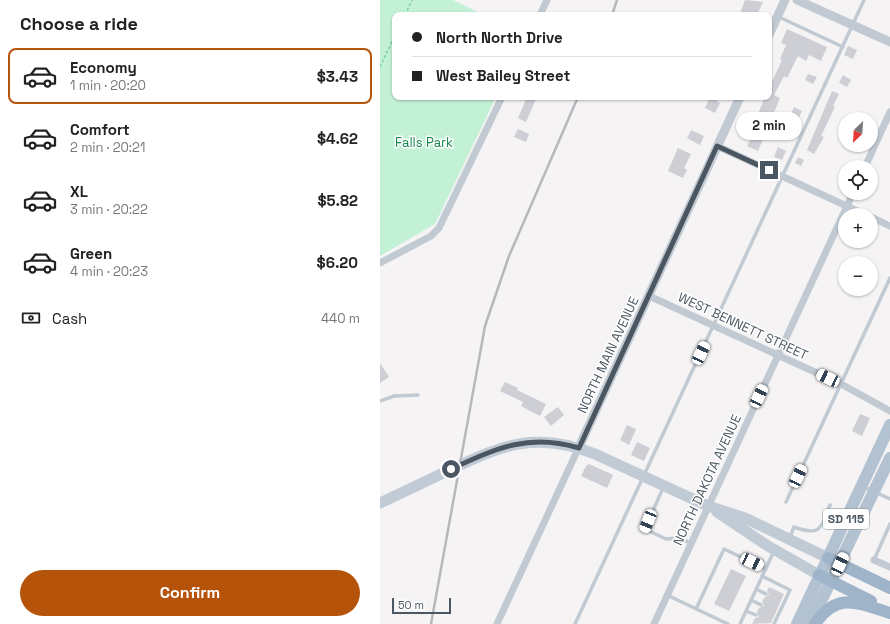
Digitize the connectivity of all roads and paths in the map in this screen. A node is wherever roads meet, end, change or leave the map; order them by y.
1 (412, 0) edge
2 (547, 0) edge
3 (785, 0) edge
4 (797, 0) edge
5 (864, 0) edge
6 (406, 12) edge
7 (541, 12) edge
8 (778, 17) junction
9 (853, 25) junction
10 (772, 29) edge
11 (392, 41) edge
12 (890, 42) edge
13 (843, 47) junction
14 (380, 67) edge
15 (501, 100) edge
16 (739, 100) edge
17 (890, 112) edge
18 (717, 146) junction
19 (868, 160) edge
20 (782, 176) junction
21 (850, 200) edge
22 (847, 206) junction
23 (851, 208) edge
24 (878, 220) edge
25 (890, 226) edge
26 (380, 263) edge
27 (890, 278) edge
28 (649, 296) junction
29 (714, 325) junction
30 (778, 355) junction
31 (841, 384) junction
32 (418, 395) dead end
33 (380, 401) edge
34 (890, 411) edge
35 (888, 432) edge
36 (579, 448) junction
37 (890, 458) edge
38 (643, 476) junction
39 (664, 486) junction
40 (862, 486) junction
41 (874, 492) junction
42 (890, 499) edge
43 (786, 502) dead end
44 (380, 503) edge
45 (830, 505) dead end
46 (708, 506) junction
47 (890, 524) edge
48 (788, 539) junction
49 (691, 544) junction
50 (775, 550) junction
51 (828, 558) junction
52 (874, 560) joint
53 (840, 564) junction
54 (890, 568) edge
55 (766, 569) junction
56 (819, 575) junction
57 (762, 576) junction
58 (830, 582) junction
59 (890, 588) edge
60 (756, 589) junction
61 (766, 594) dead end
62 (667, 595) junction
63 (751, 600) junction
64 (761, 605) dead end
65 (696, 609) junction
66 (890, 609) edge
67 (746, 611) junction
68 (890, 613) edge
69 (756, 616) dead end
70 (773, 623) edge
71 (498, 624) edge
72 (575, 624) edge
73 (654, 624) edge
74 (728, 624) edge
75 (740, 624) edge
76 (797, 624) edge
77 (810, 624) edge
78 (815, 624) edge

1 - 6 path
2 - 7 street
3 - 8 street
4 - 9 street
5 - 9 lane
8 - 10 street
8 - 13 lane
9 - 12 street
9 - 13 lane
11 - 14 path
13 - 20 lane
15 - 26 street
16 - 18 street, NORTH MAIN AVENUE
17 - 19 street
18 - 20 street
18 - 28 street, NORTH MAIN AVENUE
20 - 22 street
20 - 29 lane
21 - 22 street, NORTH DAKOTA AVENUE
22 - 23 street
22 - 30 street, NORTH DAKOTA AVENUE
24 - 25 street
27 - 31 lane
28 - 29 street, WEST BENNETT STREET
28 - 36 street, NORTH MAIN AVENUE
29 - 30 street, WEST BENNETT STREET
29 - 38 lane
30 - 31 street, WEST BENNETT STREET
30 - 46 street, NORTH DAKOTA AVENUE
31 - 34 street, WEST BENNETT STREET
31 - 43 lane
32 - 33 lane
35 - 40 main road, SD 115
36 - 38 main road
36 - 44 main road
36 - 71 street, NORTH MAIN AVENUE
37 - 41 main road, SD 115
38 - 39 main road
38 - 72 lane
39 - 46 main road
39 - 49 lane
40 - 41 lane
40 - 51 main road, SD 115
41 - 42 lane
41 - 53 main road, SD 115
45 - 48 lane
46 - 48 main road
46 - 49 street, NORTH DAKOTA AVENUE
46 - 50 main road
47 - 52 lane
48 - 51 main road
49 - 62 street, NORTH DAKOTA AVENUE
50 - 55 lane
50 - 56 main road
51 - 53 highway
51 - 56 main road, SD 115
52 - 54 street
53 - 58 main road, SD 115
53 - 59 highway
55 - 57 lane
55 - 65 lane
56 - 58 highway
56 - 76 main road, SD 115
57 - 60 lane
57 - 70 lane
58 - 66 highway
58 - 77 main road, SD 115
60 - 61 lane
60 - 63 lane
62 - 65 lane
62 - 73 street, NORTH DAKOTA AVENUE
63 - 64 lane
63 - 67 lane
65 - 74 lane
67 - 69 lane
67 - 75 lane
68 - 78 highway

